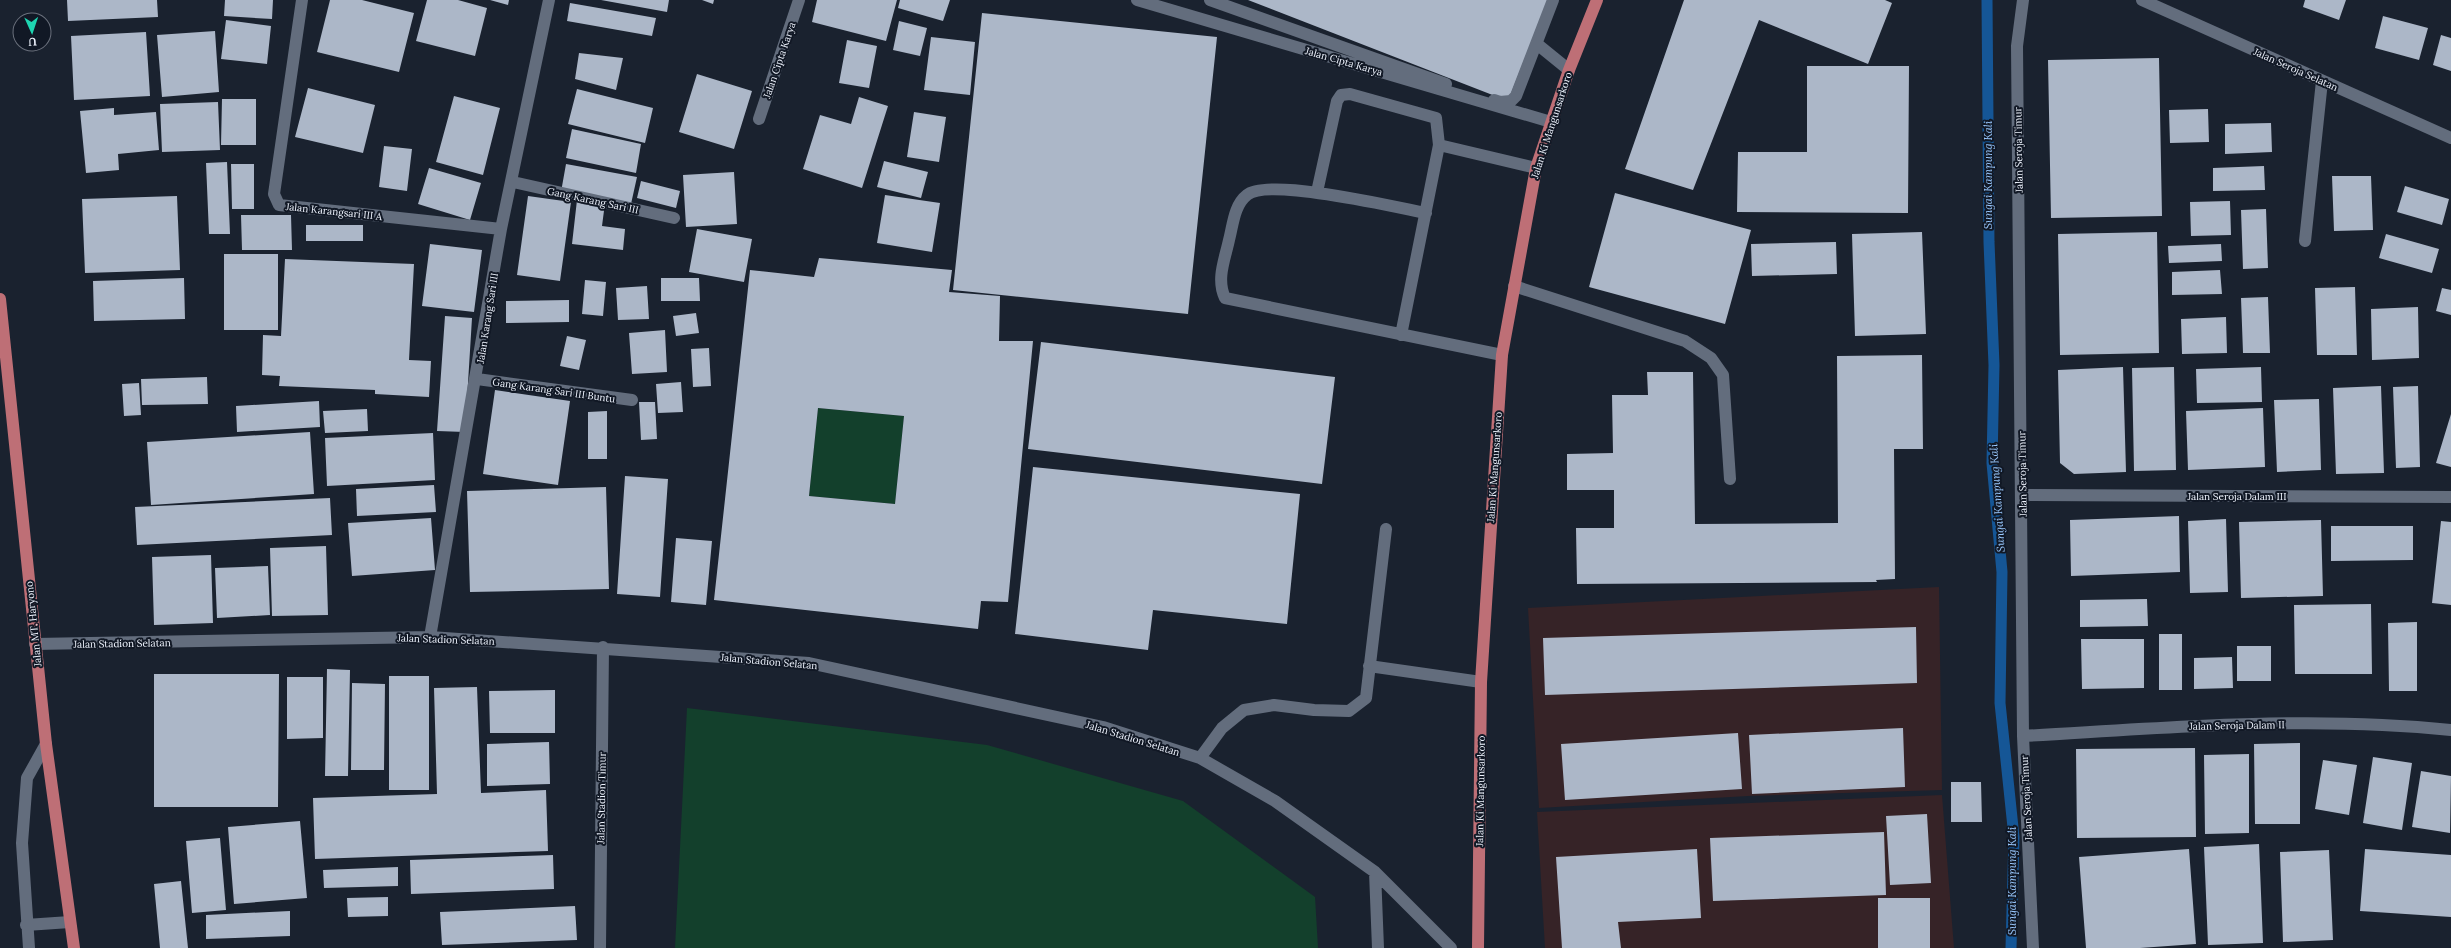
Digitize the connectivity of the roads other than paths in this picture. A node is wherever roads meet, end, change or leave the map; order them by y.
1 (302, 0) edge
2 (549, 0) edge
3 (799, 0) edge
4 (1137, 0) edge
5 (1210, 0) edge
6 (1554, 0) edge
7 (1597, 0) edge
8 (2023, 0) edge
9 (2142, 0) edge
10 (1537, 44) junction
11 (1569, 70) junction
12 (2322, 81) junction
13 (759, 119) dead end
14 (1551, 122) junction
15 (2451, 138) edge
16 (1439, 145) junction
17 (1536, 168) junction
18 (513, 182) junction
19 (1317, 192) junction
20 (1426, 213) junction
21 (674, 218) dead end
22 (502, 229) junction
23 (2305, 242) dead end
24 (1514, 286) junction
25 (0, 299) edge
26 (1401, 335) junction
27 (1502, 355) junction
28 (477, 379) junction
29 (632, 400) dead end
30 (1730, 480) dead end
31 (2022, 495) junction
32 (2451, 497) edge
33 (1386, 529) dead end
34 (430, 637) junction
35 (35, 644) junction
36 (603, 647) junction
37 (1369, 666) junction
38 (1481, 682) junction
39 (2451, 730) edge
40 (2023, 736) junction
41 (46, 744) junction
42 (1200, 758) junction
43 (1375, 872) junction
44 (70, 922) junction
45 (26, 924) junction
46 (29, 948) edge
47 (74, 948) edge
48 (600, 948) edge
49 (1378, 948) edge
50 (1451, 948) edge
51 (1478, 948) edge
52 (2033, 948) edge

1 - 22 street, Jalan Karangsari III A
2 - 18 street, Jalan Karang Sari III
3 - 13 street, Jalan Cipta Karya
4 - 14 street, Jalan Cipta Karya
5 - 10 street
6 - 10 street
7 - 11 main road, Jalan Ki Mangunsarkoro
8 - 31 street, Jalan Seroja Timur
9 - 12 street, Jalan Seroja Selatan
10 - 11 street
11 - 14 main road, Jalan Ki Mangunsarkoro
12 - 15 street, Jalan Seroja Selatan
12 - 23 street
14 - 17 main road, Jalan Ki Mangunsarkoro
16 - 17 street
16 - 19 street
16 - 20 street
17 - 24 main road, Jalan Ki Mangunsarkoro
18 - 21 street, Gang Karang Sari III
18 - 22 street, Jalan Karang Sari III
19 - 20 street
19 - 26 street
20 - 26 street
22 - 28 street, Jalan Karang Sari III
24 - 27 main road, Jalan Ki Mangunsarkoro
24 - 30 street
25 - 35 main road, Jalan MT. Haryono
26 - 27 street
27 - 38 main road, Jalan Ki Mangunsarkoro
28 - 29 street, Gang Karang Sari III Buntu
28 - 34 street, Jalan Karang Sari III
31 - 32 street, Jalan Seroja Dalam III
31 - 40 street, Jalan Seroja Timur
33 - 37 street
34 - 35 street, Jalan Stadion Selatan
34 - 36 street, Jalan Stadion Selatan
35 - 41 main road, Jalan MT. Haryono
36 - 42 street, Jalan Stadion Selatan
36 - 48 street, Jalan Stadion Timur
37 - 38 street
37 - 42 street
38 - 51 main road, Jalan Ki Mangunsarkoro
39 - 40 street, Jalan Seroja Dalam II
40 - 52 street, Jalan Seroja Timur
41 - 44 main road, Jalan MT. Haryono
41 - 45 street
42 - 43 street, Jalan Stadion Selatan
43 - 49 street
43 - 50 street, Jalan Stadion Selatan
44 - 45 street
44 - 47 main road, Jalan MT. Haryono
45 - 46 street

